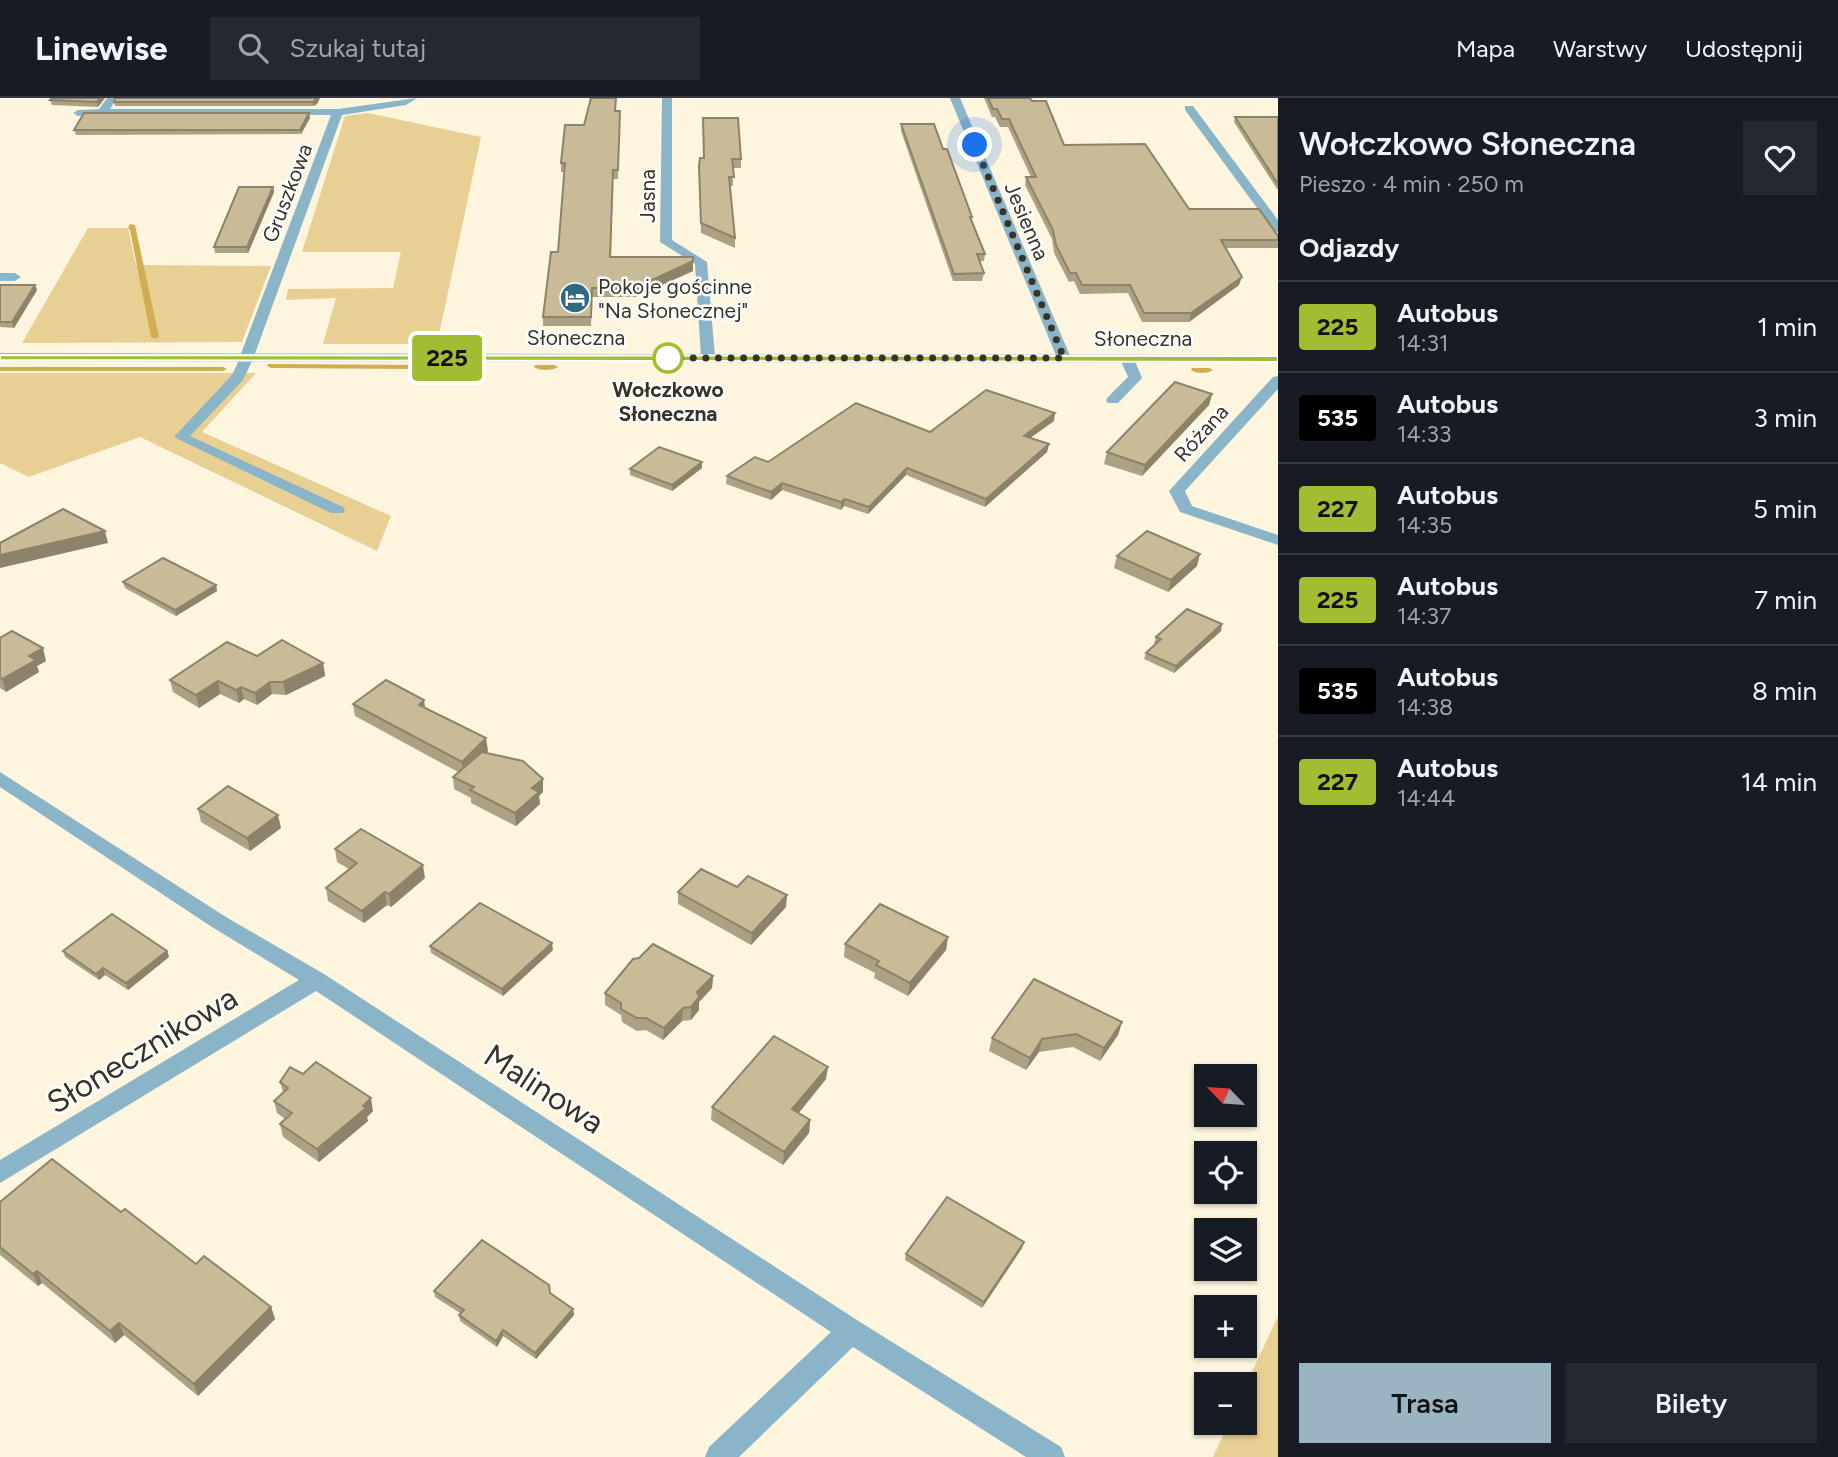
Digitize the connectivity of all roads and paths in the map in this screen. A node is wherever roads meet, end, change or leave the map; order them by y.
1 (112, 98) edge
2 (262, 98) edge
3 (412, 98) edge
4 (667, 98) edge
5 (955, 98) edge
6 (1189, 108) dead end
7 (255, 112) junction
8 (338, 112) junction
9 (78, 113) edge
10 (102, 113) junction
11 (1278, 228) edge
12 (0, 277) edge
13 (15, 277) dead end
14 (708, 357) junction
15 (0, 358) edge
16 (1064, 358) junction
17 (246, 359) junction
18 (1127, 359) junction
19 (1276, 363) edge
20 (1278, 380) edge
21 (1112, 400) dead end
22 (337, 510) dead end
23 (1278, 540) edge
24 (0, 778) edge
25 (316, 980) junction
26 (0, 1173) edge
27 (851, 1331) junction
28 (719, 1457) edge
29 (1051, 1457) edge

1 - 10 street
2 - 7 street
3 - 8 street
4 - 14 street, Jasna
5 - 16 street, Jesienna
6 - 11 street
7 - 8 street
7 - 10 street
8 - 17 street, Gruszkowa
9 - 10 street
12 - 13 street
14 - 16 street, Słoneczna
14 - 17 street, Słoneczna
15 - 17 street, Słoneczna
16 - 18 street, Słoneczna
17 - 22 street, Gruszkowa
18 - 19 street, Słoneczna
18 - 21 street
20 - 23 street, Różana
24 - 25 street, Malinowa
25 - 26 street, Słonecznikowa
25 - 27 street, Malinowa
27 - 28 street
27 - 29 street, Malinowa

